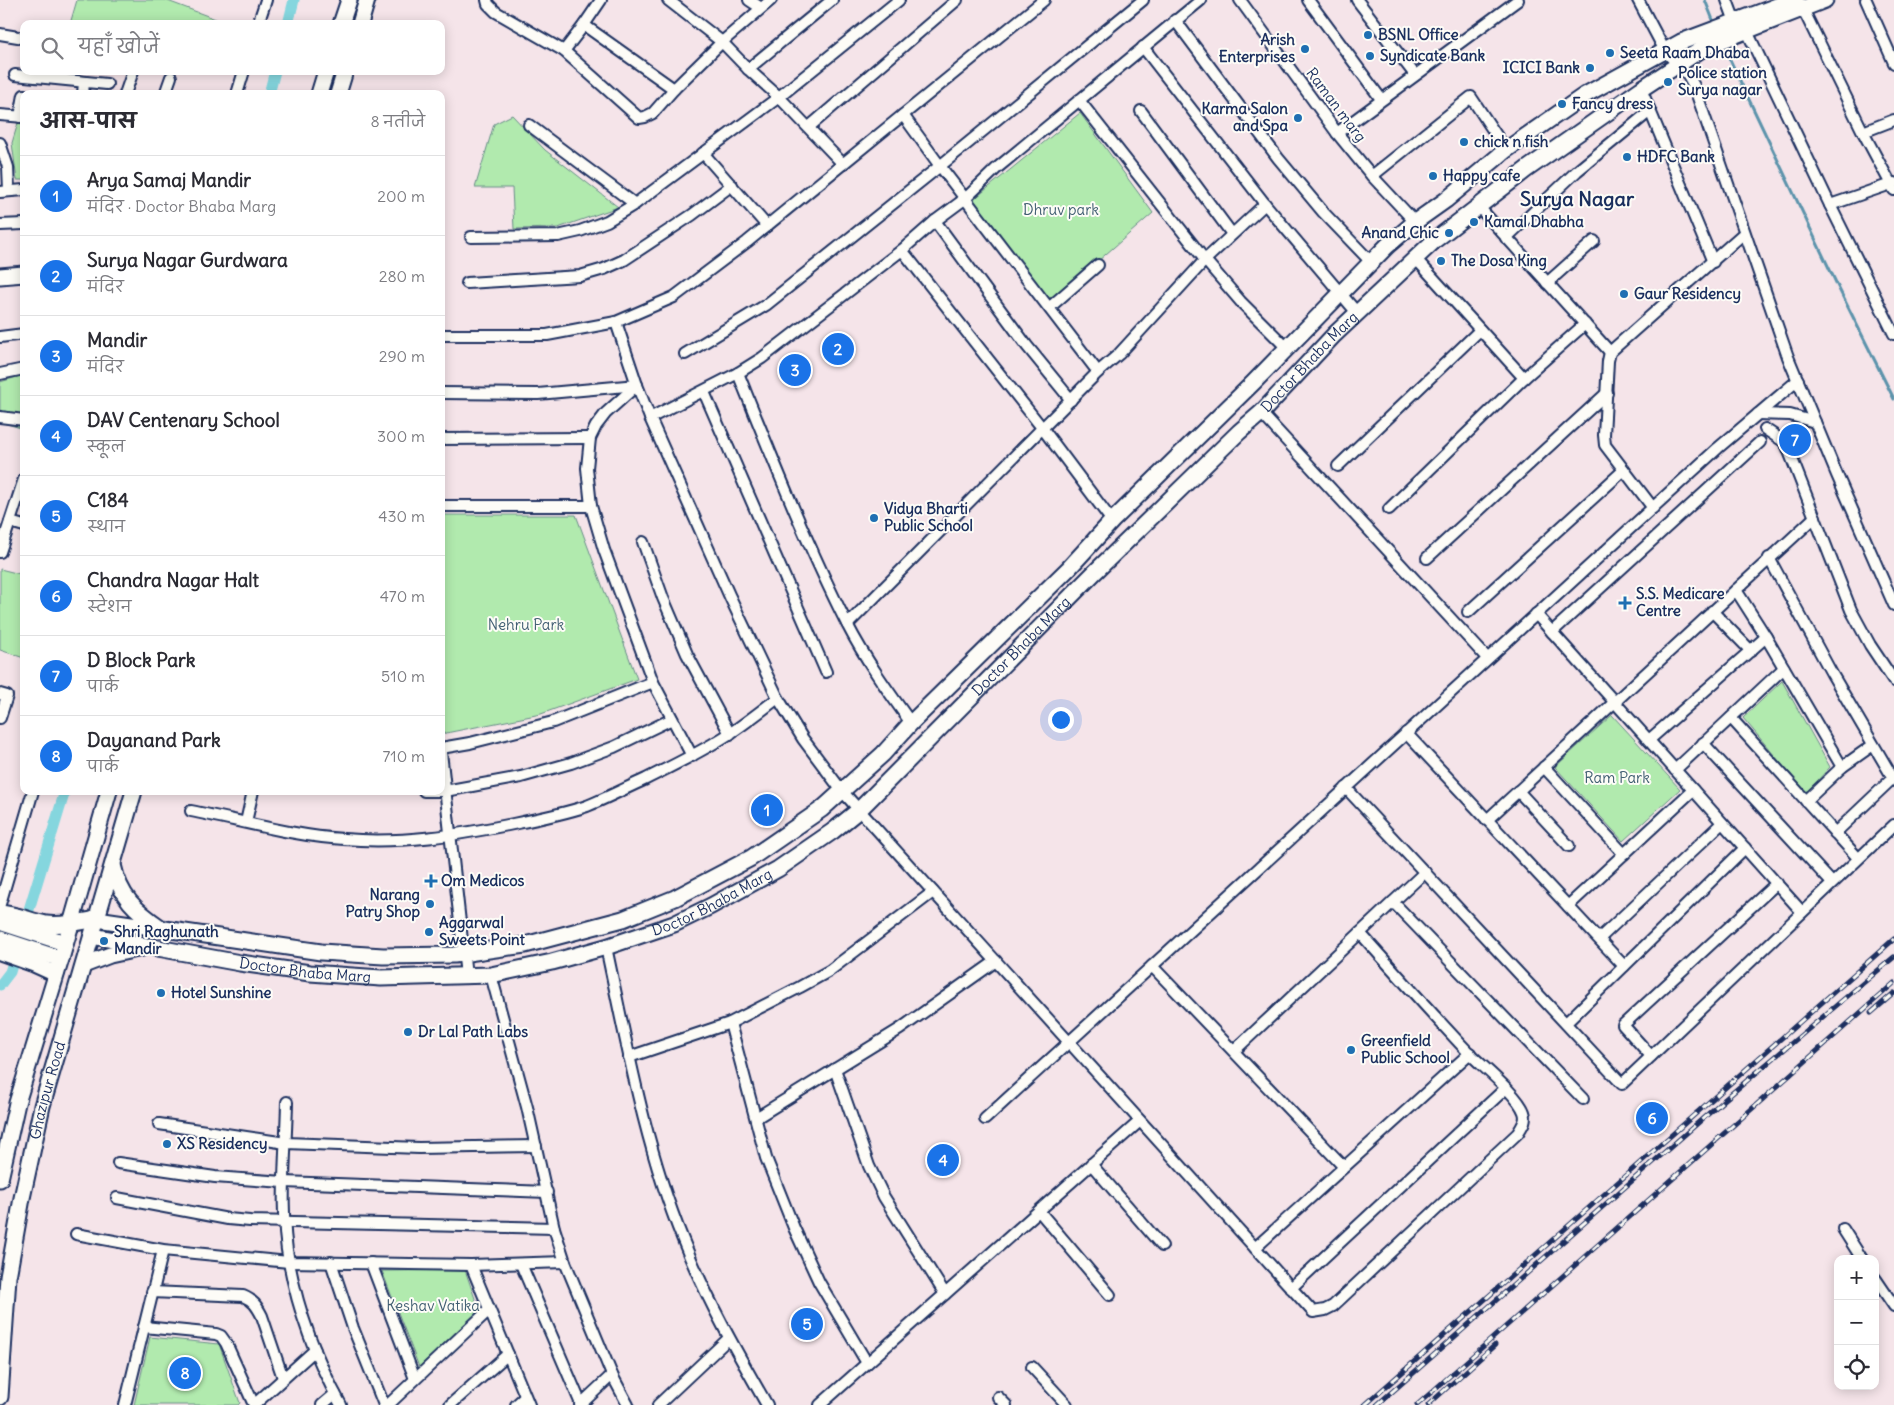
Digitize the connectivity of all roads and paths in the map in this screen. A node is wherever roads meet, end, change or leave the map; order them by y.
1 (266, 0) edge
2 (348, 0) edge
3 (367, 0) edge
4 (487, 0) edge
5 (601, 0) edge
6 (668, 0) edge
7 (749, 0) edge
8 (771, 0) edge
9 (832, 0) edge
10 (899, 0) edge
11 (957, 0) edge
12 (1044, 0) edge
13 (1143, 0) edge
14 (1201, 0) edge
15 (1240, 0) edge
16 (1308, 0) edge
17 (1357, 0) edge
18 (1518, 0) edge
19 (1638, 0) edge
20 (1727, 0) edge
21 (1826, 0) edge
22 (1866, 0) edge
23 (1798, 3) edge
24 (761, 8) junction
25 (259, 20) edge
26 (342, 20) edge
27 (361, 20) edge
28 (1175, 20) junction
29 (584, 25) junction
30 (1737, 27) junction
31 (0, 34) edge
32 (20, 37) edge
33 (1704, 41) junction
34 (722, 42) junction
35 (1890, 42) edge
36 (1143, 47) junction
37 (564, 51) junction
38 (1665, 51) junction
39 (1894, 63) edge
40 (1678, 66) junction
41 (748, 69) junction
42 (15, 75) dead end
43 (132, 75) edge
44 (243, 75) edge
45 (325, 75) edge
46 (344, 75) edge
47 (1415, 76) junction
48 (27, 77) junction
49 (171, 77) dead end
50 (84, 82) junction
51 (107, 84) dead end
52 (674, 89) junction
53 (1641, 89) junction
54 (25, 90) edge
55 (83, 90) edge
56 (130, 90) edge
57 (166, 90) edge
58 (238, 90) edge
59 (320, 90) edge
60 (339, 90) edge
61 (779, 97) junction
62 (1381, 99) junction
63 (1079, 100) junction
64 (1141, 111) dead end
65 (1650, 111) junction
66 (0, 115) edge
67 (903, 115) junction
68 (20, 117) edge
69 (1894, 120) edge
70 (529, 125) dead end
71 (809, 127) junction
72 (1863, 132) junction
73 (1337, 133) junction
74 (0, 143) edge
75 (1506, 150) junction
76 (703, 153) junction
77 (843, 164) junction
78 (940, 166) junction
79 (1372, 176) junction
80 (732, 185) junction
81 (1893, 186) edge
82 (20, 190) edge
83 (5, 191) edge
84 (966, 198) junction
85 (635, 204) junction
86 (1265, 204) junction
87 (1830, 205) junction
88 (1478, 206) junction
89 (934, 221) junction
90 (1415, 222) junction
91 (20, 224) edge
92 (0, 225) edge
93 (767, 226) junction
94 (1744, 233) junction
95 (1232, 234) junction
96 (470, 237) dead end
97 (1506, 238) junction
98 (1594, 241) dead end
99 (902, 250) junction
100 (1416, 259) junction
101 (1205, 260) junction
102 (1371, 262) junction
103 (1713, 262) junction
104 (1098, 265) dead end
105 (20, 274) edge
106 (0, 276) edge
107 (467, 282) dead end
108 (20, 283) edge
109 (1547, 283) junction
110 (0, 285) edge
111 (1341, 294) junction
112 (1050, 308) junction
113 (1358, 314) junction
114 (616, 322) junction
115 (1585, 324) junction
116 (1480, 330) junction
117 (20, 334) edge
118 (1894, 334) edge
119 (445, 335) edge
120 (0, 337) edge
121 (1287, 348) junction
122 (1610, 352) junction
123 (685, 354) dead end
124 (20, 370) edge
125 (1098, 372) junction
126 (738, 373) junction
127 (0, 374) edge
128 (1524, 378) junction
129 (1798, 380) junction
130 (636, 384) junction
131 (704, 392) junction
132 (445, 393) edge
133 (1607, 393) junction
134 (1071, 400) junction
135 (1261, 413) junction
136 (1758, 414) junction
137 (0, 417) edge
138 (650, 418) junction
139 (20, 420) edge
140 (1815, 422) junction
141 (1043, 429) junction
142 (1765, 429) dead end
143 (590, 438) junction
144 (445, 439) edge
145 (1760, 442) dead end
146 (1338, 466) dead end
147 (1624, 470) junction
148 (20, 491) edge
149 (445, 506) edge
150 (592, 506) junction
151 (1653, 508) junction
152 (1389, 509) dead end
153 (1814, 516) junction
154 (10, 522) junction
155 (1112, 522) junction
156 (20, 525) edge
157 (643, 542) dead end
158 (0, 552) edge
159 (1427, 558) dead end
160 (1769, 558) junction
161 (1736, 590) junction
162 (1894, 605) edge
163 (1712, 611) junction
164 (1468, 612) dead end
165 (1536, 614) junction
166 (848, 624) junction
167 (1552, 632) junction
168 (1766, 637) junction
169 (1751, 652) junction
170 (1488, 658) junction
171 (1784, 668) junction
172 (826, 672) dead end
173 (1894, 680) edge
174 (653, 682) junction
175 (0, 694) edge
176 (778, 698) junction
177 (1614, 702) junction
178 (0, 718) edge
179 (1730, 718) junction
180 (672, 719) junction
181 (911, 723) junction
182 (1406, 733) junction
183 (730, 734) junction
184 (1649, 740) junction
185 (1703, 743) junction
186 (1873, 745) junction
187 (445, 747) edge
188 (692, 756) junction
189 (1544, 767) junction
190 (1842, 767) junction
191 (1675, 770) junction
192 (1346, 788) junction
193 (1693, 790) junction
194 (445, 792) joint
195 (842, 792) junction
196 (1518, 792) junction
197 (32, 795) edge
198 (108, 795) edge
199 (133, 795) edge
200 (252, 795) edge
201 (1806, 801) junction
202 (859, 810) junction
203 (191, 811) dead end
204 (1488, 820) junction
205 (246, 822) junction
206 (1722, 823) junction
207 (1894, 825) edge
208 (1835, 833) junction
209 (450, 836) junction
210 (1569, 846) dead end
211 (1745, 848) junction
212 (1624, 854) junction
213 (1858, 858) junction
214 (113, 864) junction
215 (1425, 872) junction
216 (1832, 883) junction
217 (1776, 884) junction
218 (933, 892) junction
219 (1393, 902) junction
220 (1568, 906) junction
221 (1802, 912) junction
222 (4, 916) edge
223 (97, 919) junction
224 (71, 923) junction
225 (43, 930) junction
226 (164, 930) junction
227 (1360, 933) junction
228 (92, 936) junction
229 (1600, 938) junction
230 (66, 943) junction
231 (2, 946) edge
232 (606, 947) junction
233 (155, 948) junction
234 (463, 954) junction
235 (36, 958) junction
236 (61, 959) junction
237 (996, 961) junction
238 (84, 965) junction
239 (1152, 966) junction
240 (1624, 966) junction
241 (491, 975) junction
242 (466, 976) junction
243 (55, 979) junction
244 (76, 992) junction
245 (730, 1023) junction
246 (1566, 1023) junction
247 (1069, 1042) junction
248 (1234, 1051) junction
249 (1470, 1053) junction
250 (1651, 1056) junction
251 (629, 1057) junction
252 (835, 1069) junction
253 (1506, 1088) junction
254 (1583, 1099) dead end
255 (287, 1102) dead end
256 (756, 1118) junction
257 (984, 1119) dead end
258 (1140, 1120) junction
259 (160, 1124) dead end
260 (286, 1143) junction
261 (536, 1146) junction
262 (118, 1164) dead end
263 (1091, 1164) junction
264 (1344, 1167) junction
265 (0, 1179) edge
266 (284, 1182) junction
267 (547, 1192) junction
268 (116, 1198) dead end
269 (1040, 1211) junction
270 (285, 1221) junction
271 (554, 1228) junction
272 (1842, 1229) dead end
273 (76, 1234) dead end
274 (1162, 1246) dead end
275 (1255, 1248) junction
276 (163, 1250) junction
277 (1859, 1255) edge
278 (289, 1262) junction
279 (331, 1262) junction
280 (565, 1262) junction
281 (371, 1263) junction
282 (521, 1264) junction
283 (470, 1265) junction
284 (1879, 1284) edge
285 (1291, 1288) junction
286 (152, 1292) junction
287 (945, 1294) junction
288 (1110, 1295) dead end
289 (1894, 1306) edge
290 (489, 1310) junction
291 (144, 1327) junction
292 (728, 1339) junction
293 (316, 1350) junction
294 (508, 1354) junction
295 (867, 1363) junction
296 (1032, 1367) dead end
297 (612, 1376) junction
298 (283, 1378) junction
299 (415, 1379) junction
300 (335, 1394) junction
301 (0, 1397) edge
302 (998, 1397) dead end
303 (527, 1401) edge
304 (124, 1405) edge
305 (254, 1405) edge
306 (322, 1405) edge
307 (341, 1405) edge
308 (384, 1405) edge
309 (388, 1405) edge
310 (450, 1405) edge
311 (516, 1405) edge
312 (580, 1405) edge
313 (628, 1405) edge
314 (658, 1405) edge
315 (767, 1405) edge
316 (820, 1405) edge
317 (1006, 1405) edge
318 (1067, 1405) edge

1 - 25 street
2 - 26 street
3 - 27 street
4 - 37 street
5 - 29 street
6 - 34 street
7 - 24 street
8 - 24 street
9 - 41 street
10 - 61 street
11 - 71 street
12 - 67 street
13 - 78 street
14 - 28 street
15 - 73 street, Raman marg
16 - 62 street
17 - 47 street
18 - 47 street
19 - 38 street
20 - 30 street
21 - 23 street, Doctor Bhaba Marg
22 - 35 street
23 - 30 street, Doctor Bhaba Marg
23 - 72 street
24 - 34 street
28 - 36 street
28 - 102 street
29 - 37 street
29 - 52 street
30 - 33 street, Doctor Bhaba Marg
30 - 87 street
31 - 32 street
33 - 38 street, Doctor Bhaba Marg
33 - 40 street, Doctor Bhaba Marg
34 - 41 street
34 - 52 street
35 - 39 street
36 - 63 street
36 - 86 street
37 - 52 street
38 - 40 street
38 - 75 street, Doctor Bhaba Marg
40 - 53 street, Doctor Bhaba Marg
40 - 94 street
41 - 61 street
42 - 48 street
43 - 56 street
44 - 58 street
45 - 59 street
46 - 60 street
47 - 62 street
48 - 50 street
48 - 54 street
49 - 57 street
50 - 51 street
50 - 55 street
53 - 65 street
53 - 88 street, Doctor Bhaba Marg
61 - 71 street
61 - 76 street
62 - 73 street
63 - 84 street
63 - 101 street
64 - 95 street
65 - 97 street
65 - 103 street
66 - 68 street
67 - 77 street
67 - 78 street
69 - 72 street
70 - 85 street
71 - 77 street
72 - 81 street
73 - 79 street, Raman marg
74 - 83 street
75 - 79 street
75 - 90 street, Doctor Bhaba Marg
76 - 80 street
76 - 85 street
77 - 93 street
78 - 84 street
78 - 123 street
79 - 90 street, Raman marg
80 - 93 street
80 - 107 street
81 - 87 street
82 - 83 street
84 - 89 street
84 - 112 street
85 - 96 street
86 - 95 street
86 - 111 street
87 - 118 street
88 - 97 street
88 - 100 street, Doctor Bhaba Marg
89 - 99 street
89 - 134 street
90 - 102 street, Doctor Bhaba Marg
91 - 92 street
93 - 114 street
94 - 103 street
94 - 129 street
95 - 101 street
97 - 109 street
98 - 109 street
99 - 126 street
99 - 141 street
100 - 113 street, Doctor Bhaba Marg
100 - 116 street
101 - 121 street
101 - 125 street
102 - 111 street, Doctor Bhaba Marg
103 - 122 street
104 - 112 street
105 - 106 street
108 - 110 street
109 - 115 street
111 - 113 street
111 - 121 street, Doctor Bhaba Marg
112 - 125 street
113 - 135 street, Doctor Bhaba Marg
114 - 119 street
114 - 130 street
115 - 122 street
115 - 128 street
116 - 128 street
116 - 146 street
117 - 120 street
121 - 155 street, Doctor Bhaba Marg
122 - 133 street
124 - 127 street
125 - 134 street
126 - 131 street
126 - 166 street
128 - 152 street
129 - 136 street
129 - 140 street
130 - 132 street
130 - 138 street
130 - 143 street
131 - 138 street
131 - 172 street
133 - 147 street
133 - 159 street
134 - 141 street
135 - 170 street
135 - 202 street, Doctor Bhaba Marg
136 - 140 street
136 - 151 street
137 - 139 street
138 - 176 street
140 - 162 street
141 - 155 street
141 - 166 street
142 - 153 street
143 - 144 street
143 - 150 street
145 - 167 street
147 - 151 street
147 - 164 street
148 - 154 street
149 - 150 street
150 - 174 street
151 - 165 street
153 - 160 street
153 - 173 street
154 - 156 street
154 - 158 street
155 - 181 street, Doctor Bhaba Marg
157 - 183 street
160 - 161 street
160 - 186 street
161 - 163 street
161 - 168 street
163 - 169 street
163 - 177 street
165 - 167 street
165 - 170 street
166 - 181 street
167 - 177 street
168 - 169 street
168 - 171 street
169 - 184 street
170 - 182 street
171 - 179 street
171 - 190 street
174 - 180 street
174 - 187 street
175 - 178 street
176 - 183 street
176 - 195 street
177 - 184 street
177 - 189 street
179 - 185 street
179 - 201 street
180 - 188 street
180 - 194 street
181 - 195 street, Doctor Bhaba Marg
182 - 192 street
182 - 204 street
183 - 188 street
184 - 191 street
185 - 191 street
185 - 216 street
186 - 190 street
186 - 208 street
188 - 209 street
189 - 196 street
189 - 212 street
190 - 201 street
191 - 193 street
192 - 215 street
192 - 239 street
193 - 206 street
193 - 212 street
194 - 209 street
195 - 202 street
195 - 234 street, Doctor Bhaba Marg
196 - 204 street
196 - 210 street
197 - 222 street
198 - 224 street, Ghazipur Road
199 - 214 street, Ghazipur Road
200 - 205 street
201 - 208 street
202 - 218 street
202 - 232 street, Doctor Bhaba Marg
203 - 205 street
204 - 220 street
205 - 209 street
206 - 211 street
206 - 229 street
207 - 213 street
208 - 213 street
209 - 234 street
211 - 217 street
211 - 240 street
212 - 220 street
213 - 216 street
214 - 223 street, Ghazipur Road
214 - 226 street
215 - 219 street
215 - 246 street
216 - 221 street
217 - 221 street
217 - 250 street
218 - 237 street
218 - 245 street
219 - 227 street
219 - 254 street
220 - 229 street
221 - 250 street
222 - 225 street
223 - 224 street, Doctor Bhaba Marg
223 - 226 street, Doctor Bhaba Marg
223 - 228 street, Ghazipur Road
224 - 225 street, Doctor Bhaba Marg
224 - 230 street, Ghazipur Road
225 - 230 street
226 - 233 street
226 - 234 street, Doctor Bhaba Marg
227 - 248 street
227 - 249 street
228 - 233 street, Doctor Bhaba Marg
228 - 238 street, Ghazipur Road
229 - 240 street
230 - 236 street, Ghazipur Road
231 - 235 street
232 - 241 street, Doctor Bhaba Marg
232 - 251 street
233 - 238 street
233 - 242 street, Doctor Bhaba Marg
234 - 242 street
235 - 236 street
235 - 243 street
236 - 243 street, Ghazipur Road
237 - 247 street
237 - 252 street
238 - 244 street, Ghazipur Road
239 - 247 street
239 - 248 street
240 - 246 street
241 - 242 street, Doctor Bhaba Marg
241 - 261 street
243 - 244 street
243 - 265 street, Ghazipur Road
244 - 301 street, Ghazipur Road
245 - 251 street
245 - 256 street
246 - 250 street
247 - 257 street
247 - 258 street
248 - 264 street
249 - 253 street
249 - 264 street
251 - 292 street
252 - 256 street
252 - 287 street
253 - 285 street
253 - 285 street
255 - 260 street
256 - 295 street
258 - 263 street
258 - 275 street
259 - 260 street
260 - 261 street
260 - 266 street
261 - 267 street
262 - 266 street
263 - 269 street
263 - 274 street
264 - 275 street
266 - 267 street
266 - 270 street
267 - 271 street
268 - 270 street
269 - 287 street
269 - 288 street
270 - 271 street
270 - 278 street
271 - 280 street
272 - 277 street
273 - 276 street
275 - 285 street
276 - 278 street
276 - 286 street
278 - 279 street
278 - 293 street
279 - 281 street
279 - 308 street
280 - 282 street
280 - 297 street
281 - 283 street
281 - 299 street
282 - 283 street
282 - 312 street
283 - 290 street
284 - 289 street
286 - 291 street
286 - 298 street
287 - 295 street
290 - 294 street
290 - 299 street
291 - 304 street
291 - 305 street
292 - 314 street
292 - 315 street
293 - 298 street
293 - 300 street
294 - 303 street
294 - 310 street
295 - 316 street
296 - 318 street
297 - 312 street
297 - 313 street
298 - 305 street
299 - 309 street
300 - 306 street
300 - 307 street
302 - 317 street
303 - 311 street

